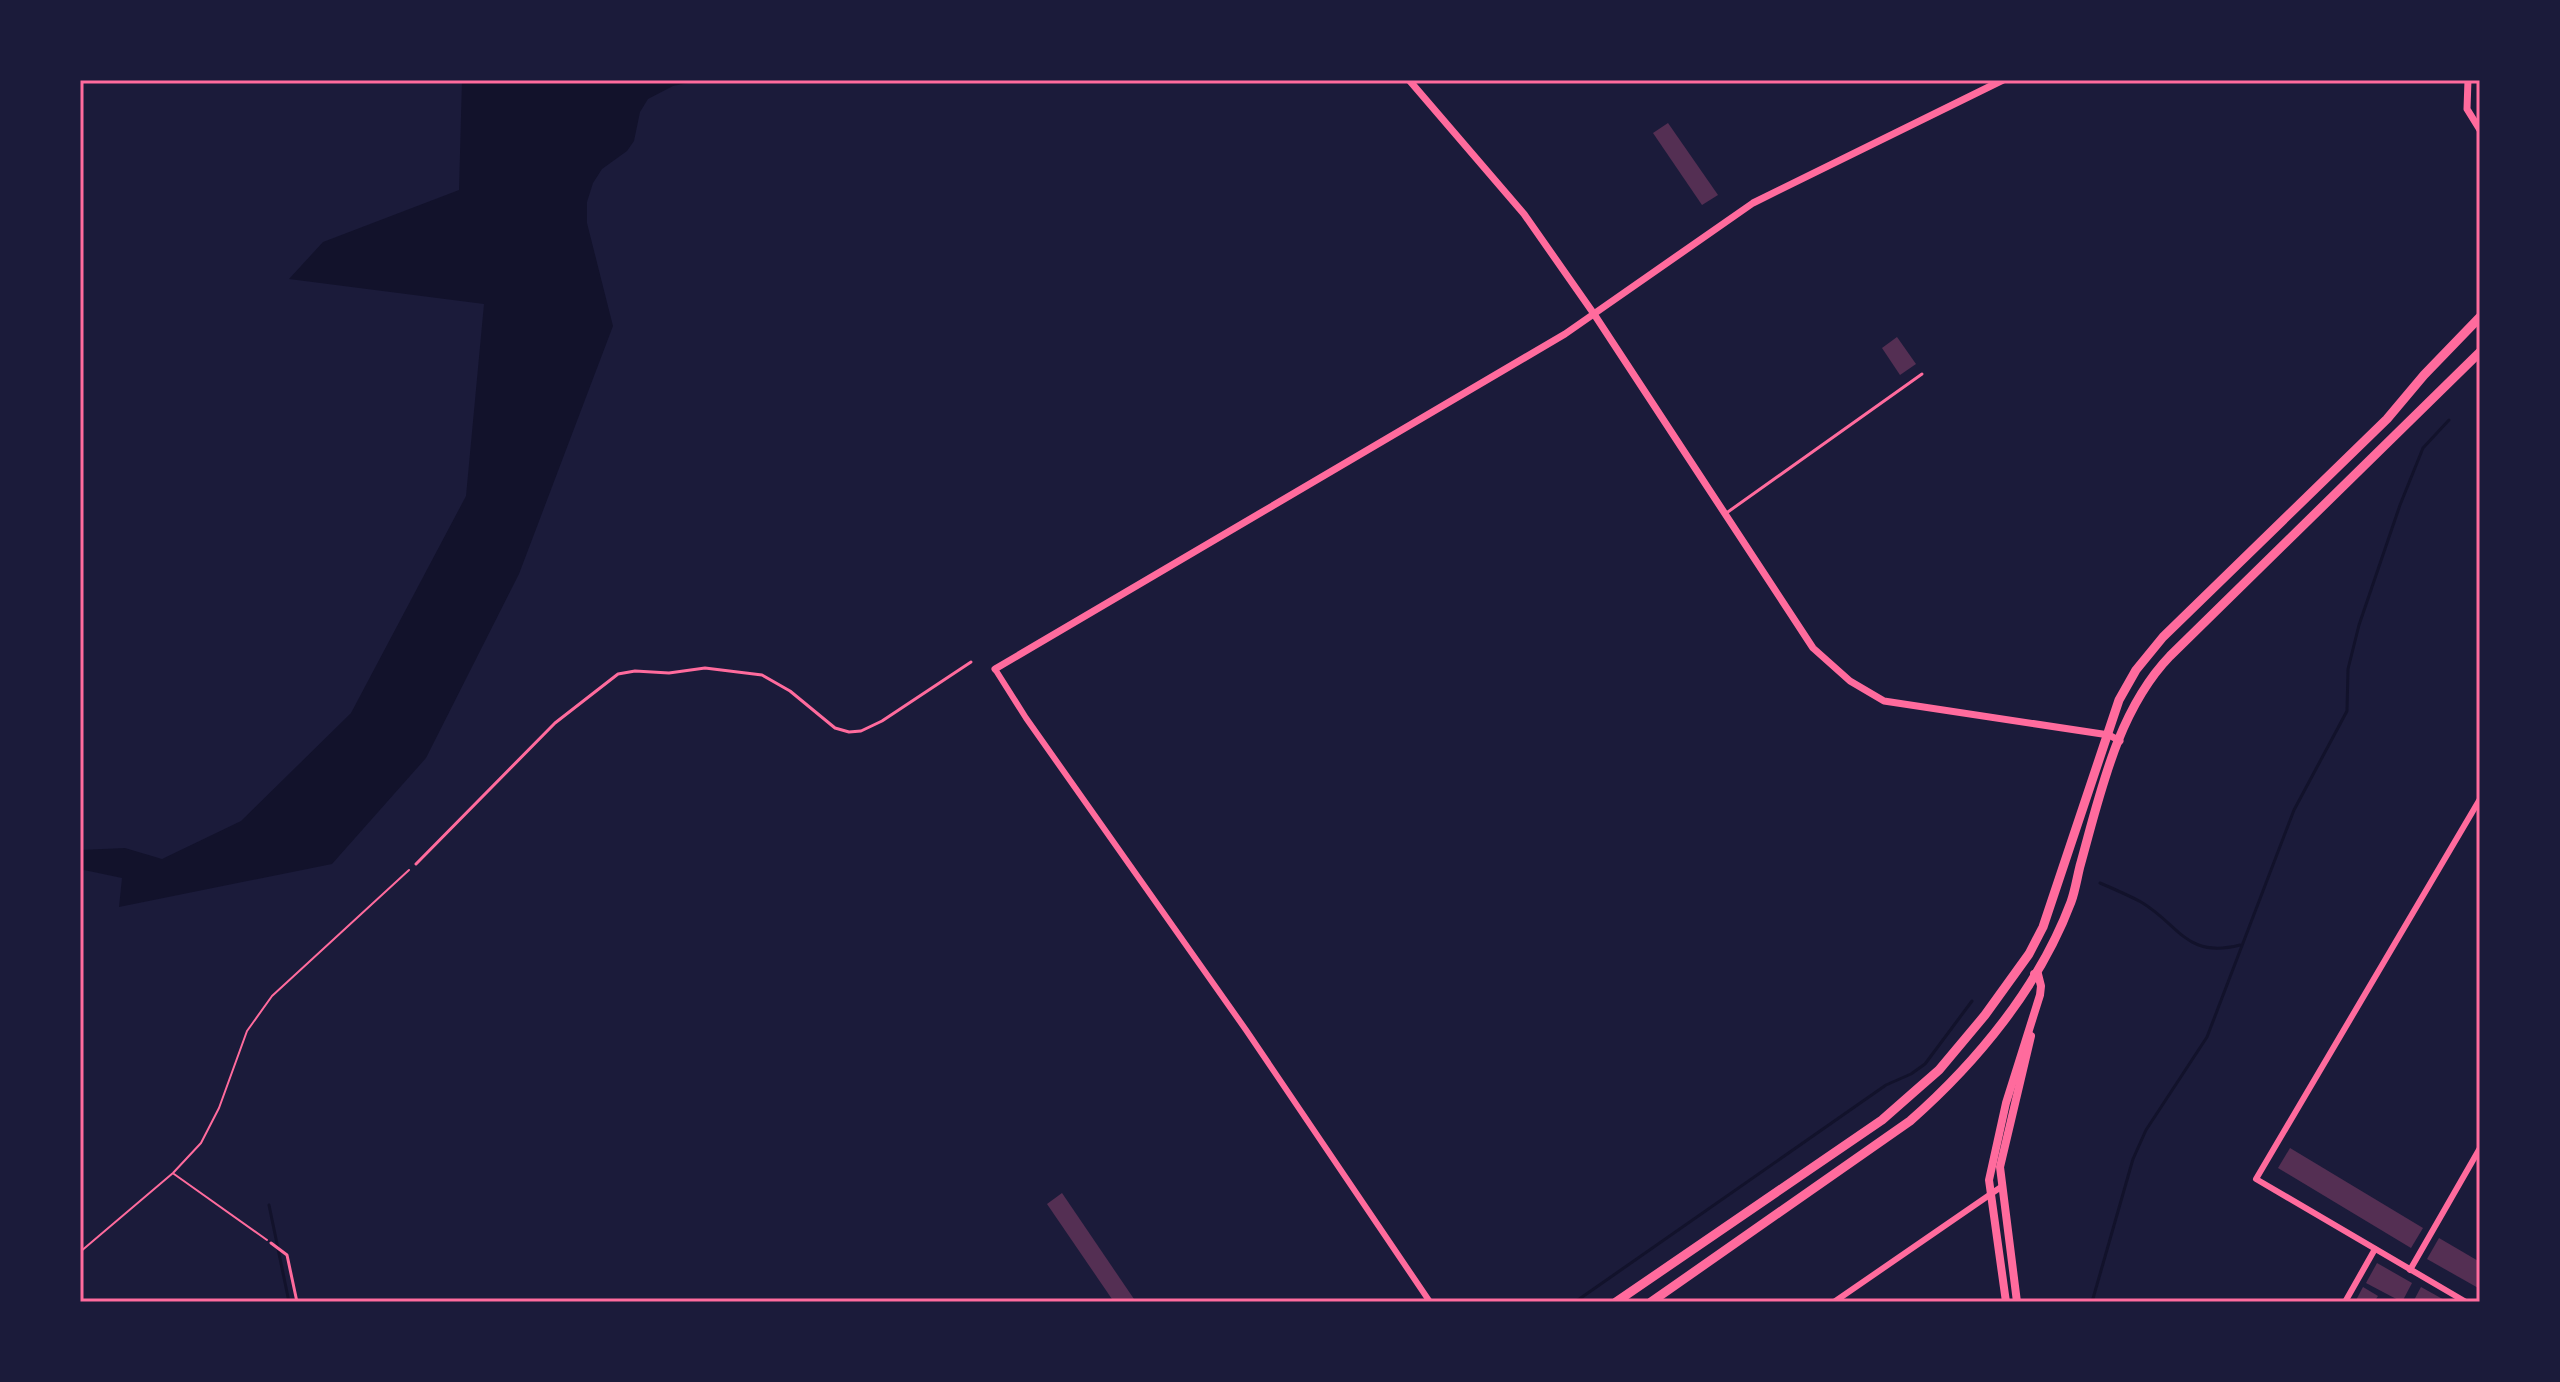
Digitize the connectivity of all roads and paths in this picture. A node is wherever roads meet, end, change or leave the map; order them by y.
1 (1409, 80) edge
2 (2003, 80) edge
3 (2468, 80) edge
4 (2480, 130) edge
5 (1594, 314) junction
6 (2480, 317) edge
7 (2480, 352) edge
8 (1922, 374) dead end
9 (1725, 514) junction
10 (971, 662) dead end
11 (995, 669) joint
12 (2109, 735) junction
13 (2120, 741) junction
14 (2480, 799) edge
15 (416, 864) joint
16 (2034, 974) junction
17 (2036, 1007) junction
18 (2480, 1148) edge
19 (173, 1173) junction
20 (2001, 1187) junction
21 (1990, 1195) junction
22 (271, 1243) joint
23 (2375, 1249) junction
24 (80, 1252) edge
25 (2410, 1270) junction
26 (297, 1302) edge
27 (1430, 1302) edge
28 (1616, 1302) edge
29 (1651, 1302) edge
30 (1834, 1302) edge
31 (2006, 1302) edge
32 (2017, 1302) edge
33 (2345, 1302) edge
34 (2466, 1302) edge

1 - 5 street
2 - 5 street
3 - 4 street
5 - 9 street
5 - 11 street
6 - 12 main road
7 - 13 main road
8 - 9 lane
9 - 12 street
10 - 15 lane
11 - 27 street
12 - 13 street
12 - 28 main road
13 - 16 main road
14 - 23 street
15 - 19 path
16 - 17 main road
16 - 29 main road
17 - 20 main road
17 - 21 main road
18 - 25 street
19 - 22 path
19 - 24 path
20 - 21 street
20 - 32 main road
21 - 30 street
21 - 31 main road
22 - 26 lane
23 - 25 street
23 - 33 street
25 - 34 street

